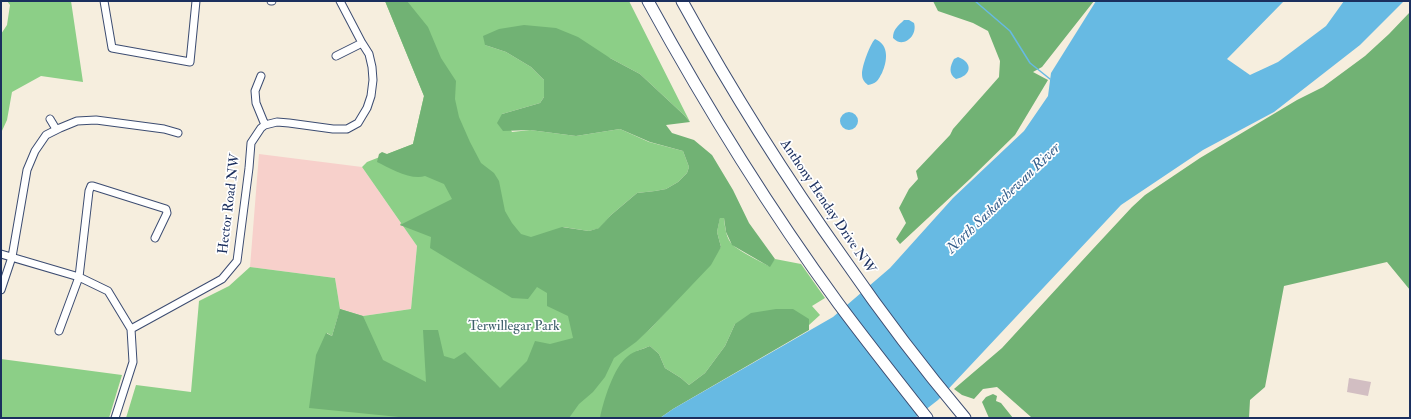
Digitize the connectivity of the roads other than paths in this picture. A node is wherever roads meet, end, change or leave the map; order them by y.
1 (104, 1) edge
2 (196, 1) edge
3 (340, 1) edge
4 (648, 1) edge
5 (682, 1) edge
6 (362, 43) junction
7 (336, 56) dead end
8 (261, 76) dead end
9 (50, 119) dead end
10 (265, 125) junction
11 (56, 130) junction
12 (178, 134) dead end
13 (155, 238) dead end
14 (1, 254) edge
15 (12, 257) junction
16 (78, 277) junction
17 (1, 290) edge
18 (131, 329) junction
19 (59, 331) dead end
20 (115, 418) edge
21 (927, 418) edge
22 (965, 418) edge

1 - 2 street
3 - 6 street
4 - 21 highway
5 - 22 highway, Anthony Henday Drive NW
6 - 7 street
6 - 10 street
8 - 10 street
9 - 11 street
10 - 18 street, Hector Road NW
11 - 12 street
11 - 15 street
13 - 16 street
14 - 15 street
15 - 16 street
15 - 17 street
16 - 18 street
16 - 19 street
18 - 20 street

